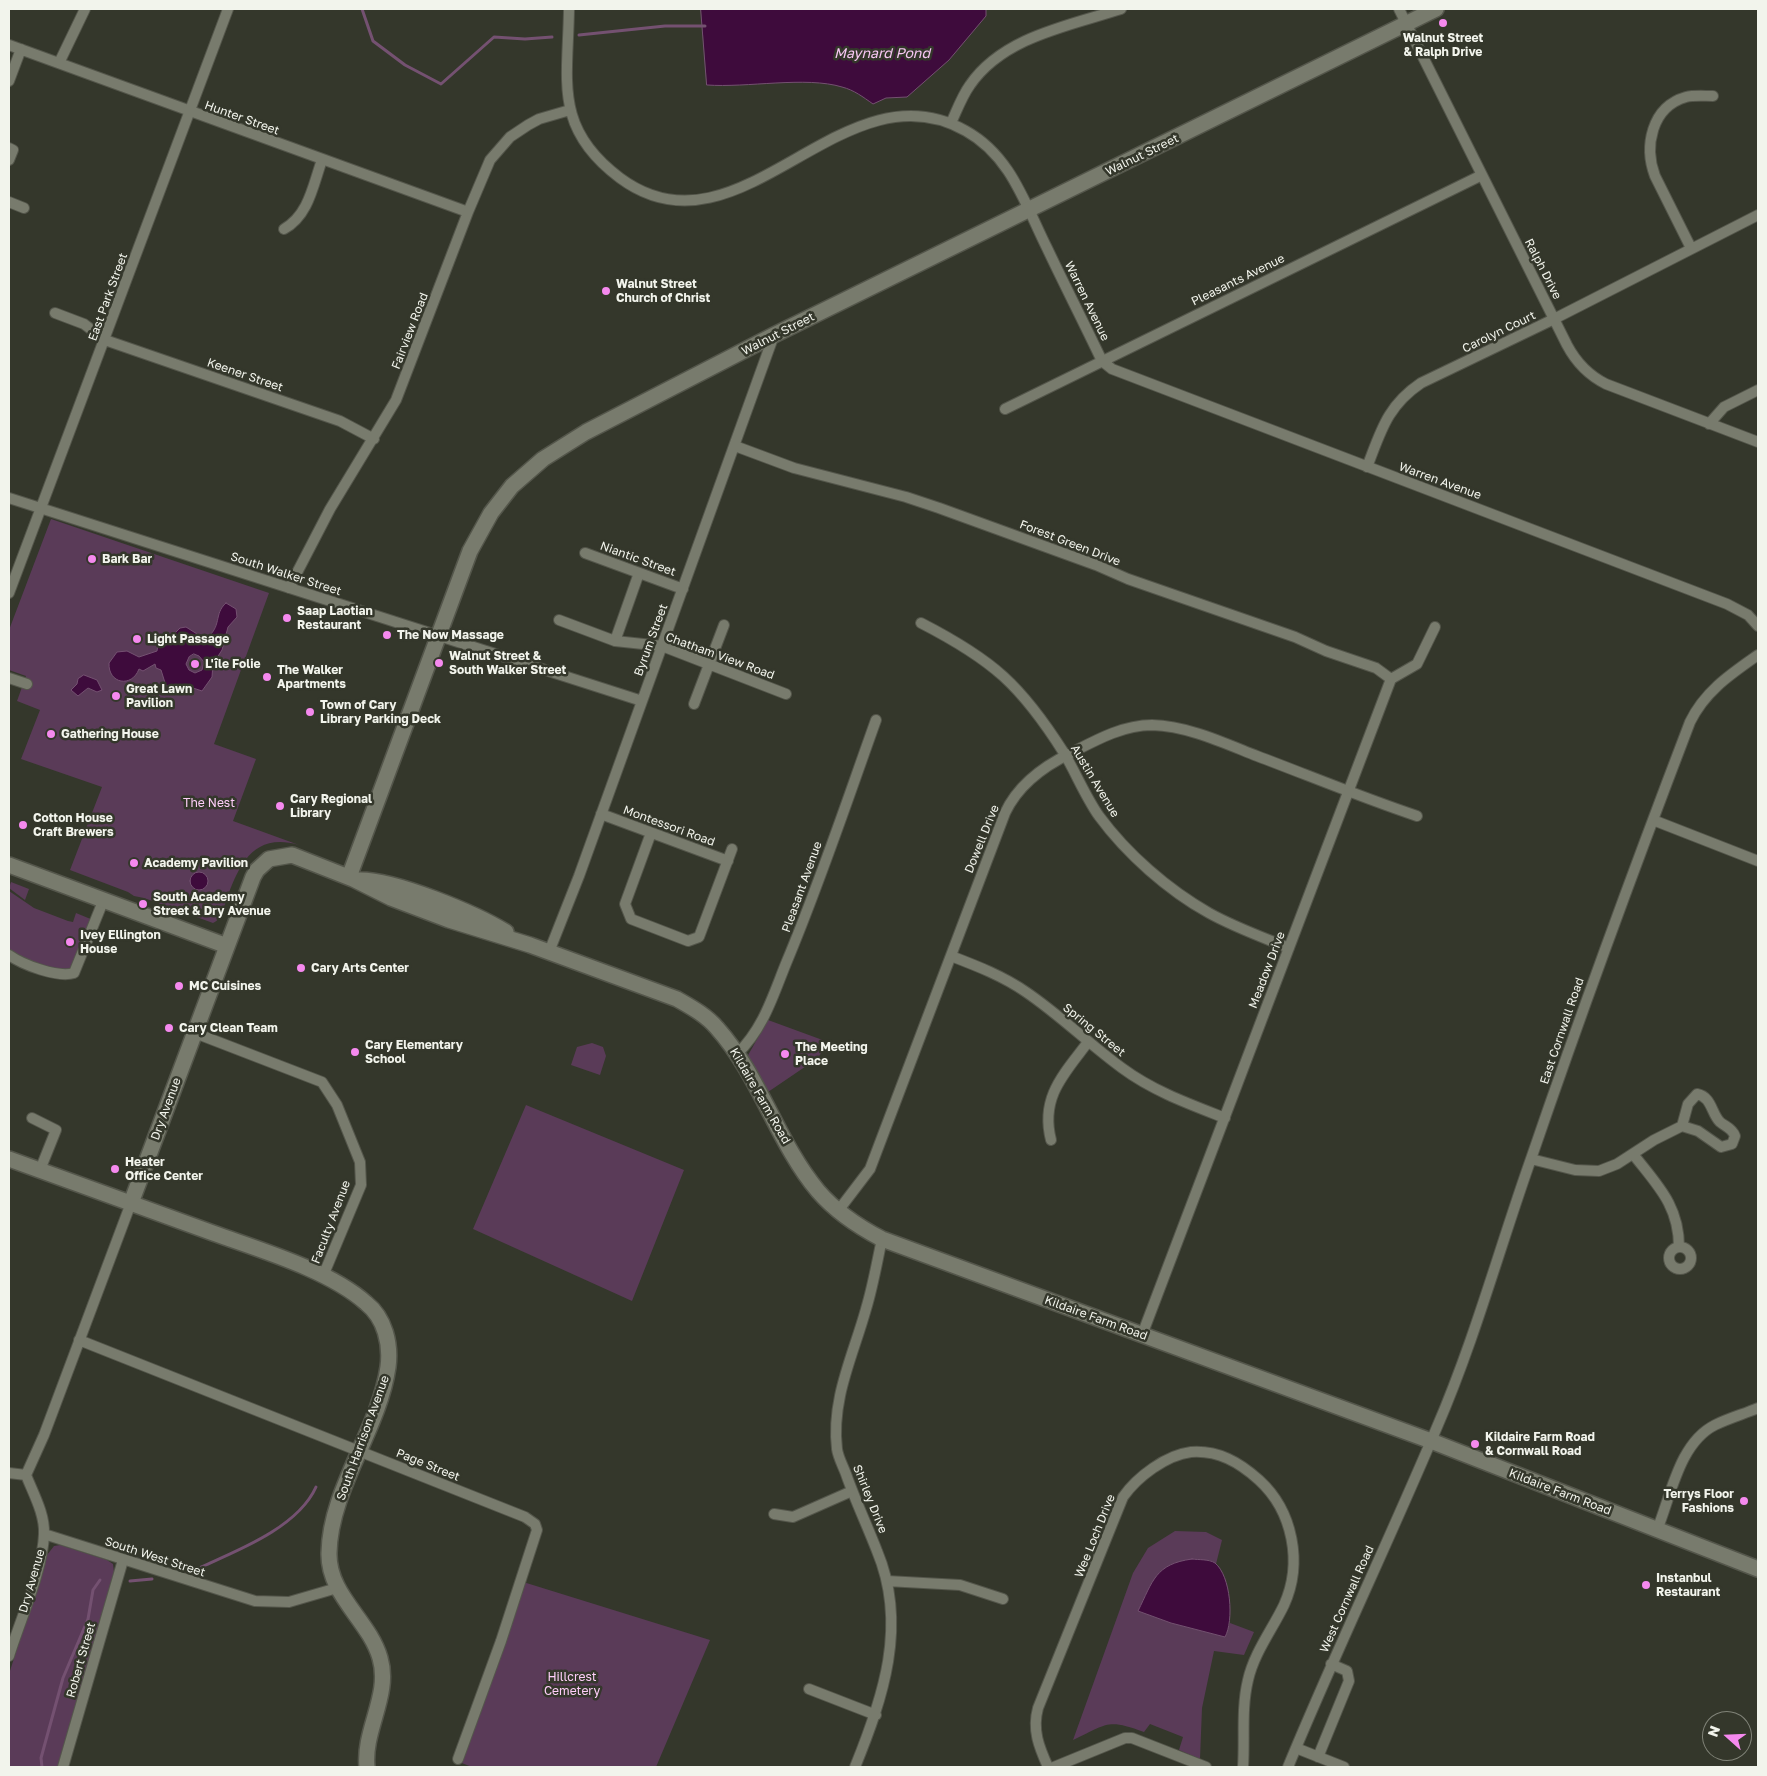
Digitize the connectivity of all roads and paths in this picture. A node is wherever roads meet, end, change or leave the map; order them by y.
1 (85, 9) edge
2 (228, 9) edge
3 (569, 9) edge
4 (1121, 9) edge
5 (1399, 9) edge
6 (1436, 9) edge
7 (1407, 24) junction
8 (9, 45) edge
9 (21, 49) junction
10 (59, 63) junction
11 (9, 81) edge
12 (1713, 96) dead end
13 (570, 110) junction
14 (190, 113) junction
15 (951, 123) junction
16 (9, 148) edge
17 (9, 160) edge
18 (322, 160) junction
19 (1482, 175) junction
20 (9, 202) edge
21 (24, 208) dead end
22 (1030, 210) junction
23 (468, 212) junction
24 (1758, 215) edge
25 (284, 229) dead end
26 (1691, 248) junction
27 (55, 313) dead end
28 (1554, 319) junction
29 (774, 336) junction
30 (105, 340) junction
31 (1102, 361) junction
32 (1758, 390) edge
33 (1005, 409) dead end
34 (1709, 424) junction
35 (374, 439) junction
36 (1758, 442) edge
37 (735, 446) junction
38 (1366, 467) junction
39 (9, 498) edge
40 (41, 508) junction
41 (585, 553) dead end
42 (639, 573) junction
43 (290, 588) junction
44 (683, 589) junction
45 (9, 593) edge
46 (559, 620) dead end
47 (921, 623) dead end
48 (724, 625) dead end
49 (1758, 626) edge
50 (1435, 627) dead end
51 (439, 634) junction
52 (615, 641) junction
53 (662, 646) junction
54 (1758, 655) edge
55 (709, 664) junction
56 (9, 678) edge
57 (1391, 679) junction
58 (27, 684) dead end
59 (786, 694) dead end
60 (642, 701) junction
61 (694, 704) dead end
62 (876, 720) dead end
63 (1065, 756) junction
64 (1349, 791) junction
65 (601, 814) junction
66 (1416, 816) dead end
67 (1653, 820) junction
68 (651, 833) junction
69 (732, 849) dead end
70 (269, 858) joint
71 (728, 860) junction
72 (1758, 861) edge
73 (9, 865) edge
74 (351, 878) junction
75 (104, 899) junction
76 (227, 946) junction
77 (1289, 948) junction
78 (549, 952) junction
79 (9, 955) edge
80 (951, 956) junction
81 (195, 1033) junction
82 (1088, 1042) junction
83 (737, 1054) junction
84 (32, 1118) dead end
85 (1225, 1118) junction
86 (1682, 1126) junction
87 (1051, 1140) dead end
88 (1633, 1154) junction
89 (9, 1159) edge
90 (1530, 1159) junction
91 (40, 1170) junction
92 (131, 1203) junction
93 (838, 1211) junction
94 (882, 1239) junction
95 (1679, 1247) dead end
96 (323, 1276) junction
97 (1142, 1335) junction
98 (79, 1340) junction
99 (1758, 1408) edge
100 (1430, 1441) junction
101 (360, 1452) junction
102 (9, 1473) edge
103 (26, 1475) junction
104 (852, 1491) junction
105 (774, 1514) dead end
106 (1657, 1530) junction
107 (44, 1534) junction
108 (123, 1560) junction
109 (1758, 1569) edge
110 (887, 1580) junction
111 (336, 1588) junction
112 (1003, 1599) dead end
113 (9, 1656) edge
114 (1331, 1664) junction
115 (809, 1689) dead end
116 (876, 1715) junction
117 (1296, 1748) junction
118 (1318, 1757) junction
119 (458, 1759) dead end
120 (63, 1767) edge
121 (367, 1767) edge
122 (855, 1767) edge
123 (1048, 1767) edge
124 (1054, 1767) edge
125 (1206, 1767) edge
126 (1243, 1767) edge
127 (1288, 1767) edge
128 (1344, 1767) edge

1 - 10 street
2 - 14 street, East Park Street
3 - 13 street, Warren Avenue
4 - 15 street
5 - 7 street, Ralph Drive
6 - 7 main road, Walnut Street
7 - 19 street, Ralph Drive
7 - 22 main road, Walnut Street
8 - 9 street, Hunter Street
9 - 10 street, Hunter Street
9 - 11 street
10 - 14 street, Hunter Street
12 - 26 street
13 - 15 street, Warren Avenue
13 - 23 street, Fairview Road
14 - 18 street, Hunter Street
14 - 30 street, East Park Street
15 - 22 street, Warren Avenue
16 - 17 street
18 - 23 street, Hunter Street
18 - 25 street
19 - 28 street, Ralph Drive
19 - 31 street, Pleasants Avenue
20 - 21 street
22 - 29 main road, Walnut Street
22 - 31 street, Warren Avenue
23 - 35 street, Fairview Road
24 - 26 street, Carolyn Court
26 - 28 street, Carolyn Court
27 - 30 street, Keener Street
28 - 34 street, Ralph Drive
28 - 38 street, Carolyn Court
29 - 37 street, Byrum Street
29 - 51 main road, Walnut Street
30 - 35 street, Keener Street
30 - 40 street, East Park Street
31 - 33 street, Pleasants Avenue
31 - 38 street, Warren Avenue
32 - 34 street
34 - 36 street, Ralph Drive
35 - 43 street, Fairview Road
37 - 44 street, Byrum Street
37 - 57 street, Forest Green Drive
38 - 49 street, Warren Avenue
39 - 40 street, South Walker Street
40 - 43 street, South Walker Street
40 - 45 street, East Park Street
41 - 42 street, Niantic Street
42 - 44 street, Niantic Street
42 - 52 street
43 - 51 street, South Walker Street
44 - 53 street, Byrum Street
46 - 52 street, Chatham View Road
47 - 63 street, Austin Avenue
48 - 55 street
50 - 57 street
51 - 60 street, South Walker Street
51 - 74 main road, Walnut Street
52 - 53 street, Chatham View Road
53 - 55 street, Chatham View Road
53 - 60 street, Byrum Street
54 - 67 street, East Cornwall Road
55 - 59 street, Chatham View Road
55 - 61 street
56 - 58 street
57 - 64 street, Meadow Drive
60 - 65 street, Byrum Street
62 - 83 street, Pleasant Avenue
63 - 64 street, Dowell Drive
63 - 77 street, Austin Avenue
63 - 80 street, Dowell Drive
64 - 66 street, Dowell Drive
64 - 77 street, Meadow Drive
65 - 68 street, Montessori Road
65 - 78 street, Byrum Street
67 - 72 street
67 - 90 street, East Cornwall Road
68 - 71 street, Montessori Road
68 - 71 street
69 - 71 street
70 - 74 main road, Kildaire Farm Road
70 - 76 main road, Dry Avenue
73 - 75 main road
74 - 78 main road, Kildaire Farm Road
75 - 76 main road
75 - 79 street
76 - 81 main road, Dry Avenue
77 - 85 street, Meadow Drive
78 - 83 main road, Kildaire Farm Road
80 - 82 street, Spring Street
80 - 93 street, Dowell Drive
81 - 92 main road, Dry Avenue
81 - 96 street, Faculty Avenue
82 - 85 street, Spring Street
82 - 87 street
83 - 93 main road, Kildaire Farm Road
84 - 91 street
85 - 97 street, Meadow Drive
86 - 86 street
86 - 88 street
88 - 90 street
88 - 95 street
89 - 91 main road, South Harrison Avenue
90 - 100 street, East Cornwall Road
91 - 92 main road, South Harrison Avenue
92 - 96 main road, South Harrison Avenue
92 - 98 street, Dry Avenue
93 - 94 main road, Kildaire Farm Road
94 - 97 main road, Kildaire Farm Road
94 - 104 street, Shirley Drive
96 - 101 main road, South Harrison Avenue
97 - 100 main road, Kildaire Farm Road
98 - 101 street, Page Street
98 - 103 street, Dry Avenue
99 - 106 street
100 - 106 main road, Kildaire Farm Road
100 - 114 street, West Cornwall Road
101 - 111 main road, South Harrison Avenue
101 - 119 street, Page Street
102 - 103 street
103 - 107 street
104 - 105 street
104 - 110 street, Shirley Drive
106 - 109 main road, Kildaire Farm Road
107 - 108 street, South West Street
107 - 113 street, Dry Avenue
108 - 111 street, South West Street
108 - 120 street, Robert Street
110 - 112 street
110 - 116 street, Shirley Drive
111 - 121 main road, South Harrison Avenue
114 - 117 street, West Cornwall Road
114 - 118 street
115 - 116 street
116 - 122 street, Shirley Drive
117 - 118 street
117 - 127 street, West Cornwall Road
118 - 128 street
123 - 126 street, Wee Loch Drive
124 - 125 street

